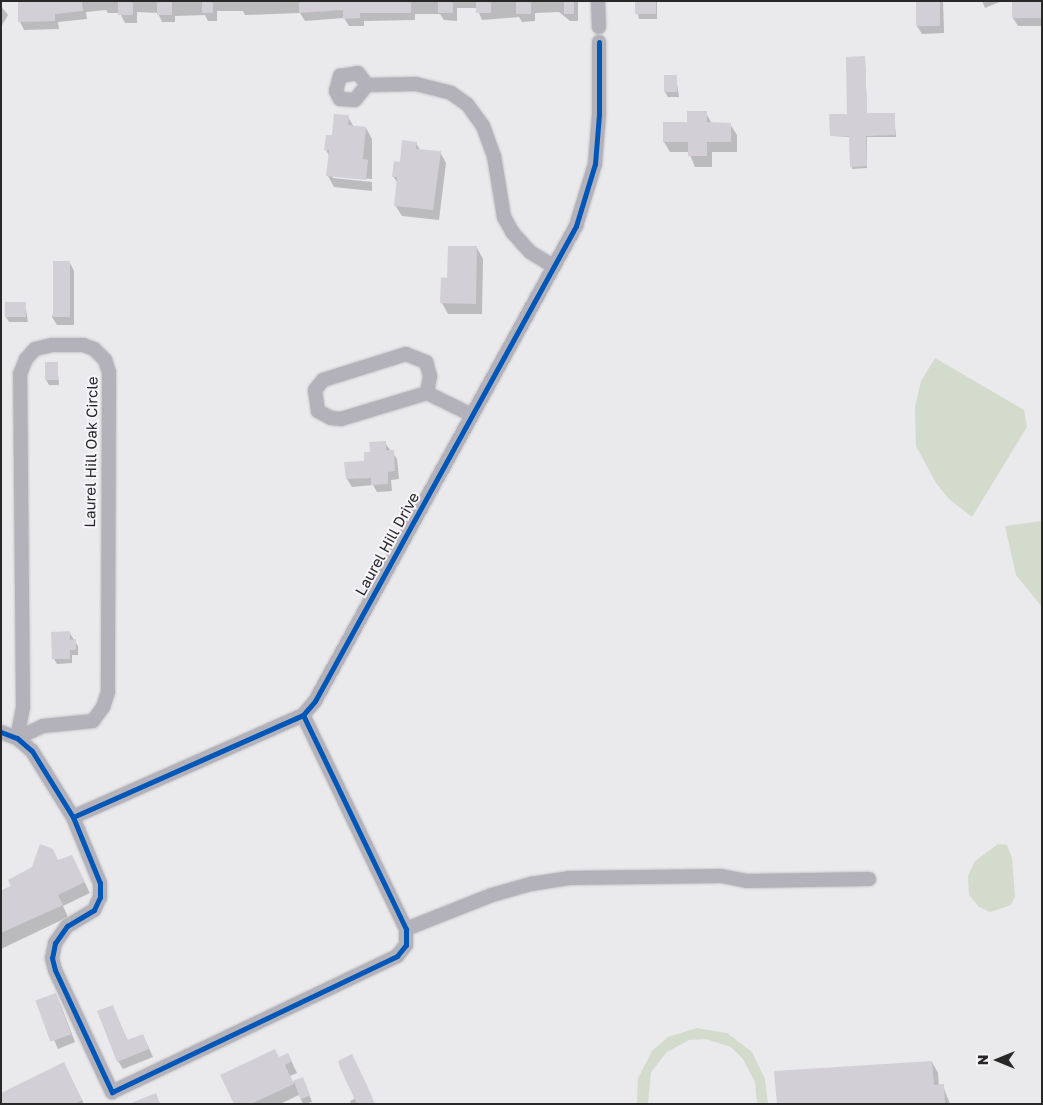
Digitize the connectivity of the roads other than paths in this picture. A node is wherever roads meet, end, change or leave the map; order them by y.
1 (598, 1) edge
2 (598, 27) dead end
3 (599, 42) dead end
4 (367, 85) dead end
5 (554, 266) junction
6 (427, 393) junction
7 (472, 415) junction
8 (303, 715) junction
9 (1, 732) edge
10 (17, 738) junction
11 (73, 817) junction
12 (869, 879) dead end
13 (406, 929) junction

1 - 2 street
3 - 5 street, Laurel Hill Drive
4 - 5 street
5 - 7 street, Laurel Hill Drive
6 - 6 street
6 - 7 street
7 - 8 street, Laurel Hill Drive
8 - 11 street, Laurel Hill Drive
8 - 13 street
9 - 10 street
10 - 10 street, Laurel Hill Oak Circle
10 - 11 street
11 - 13 street
12 - 13 street

